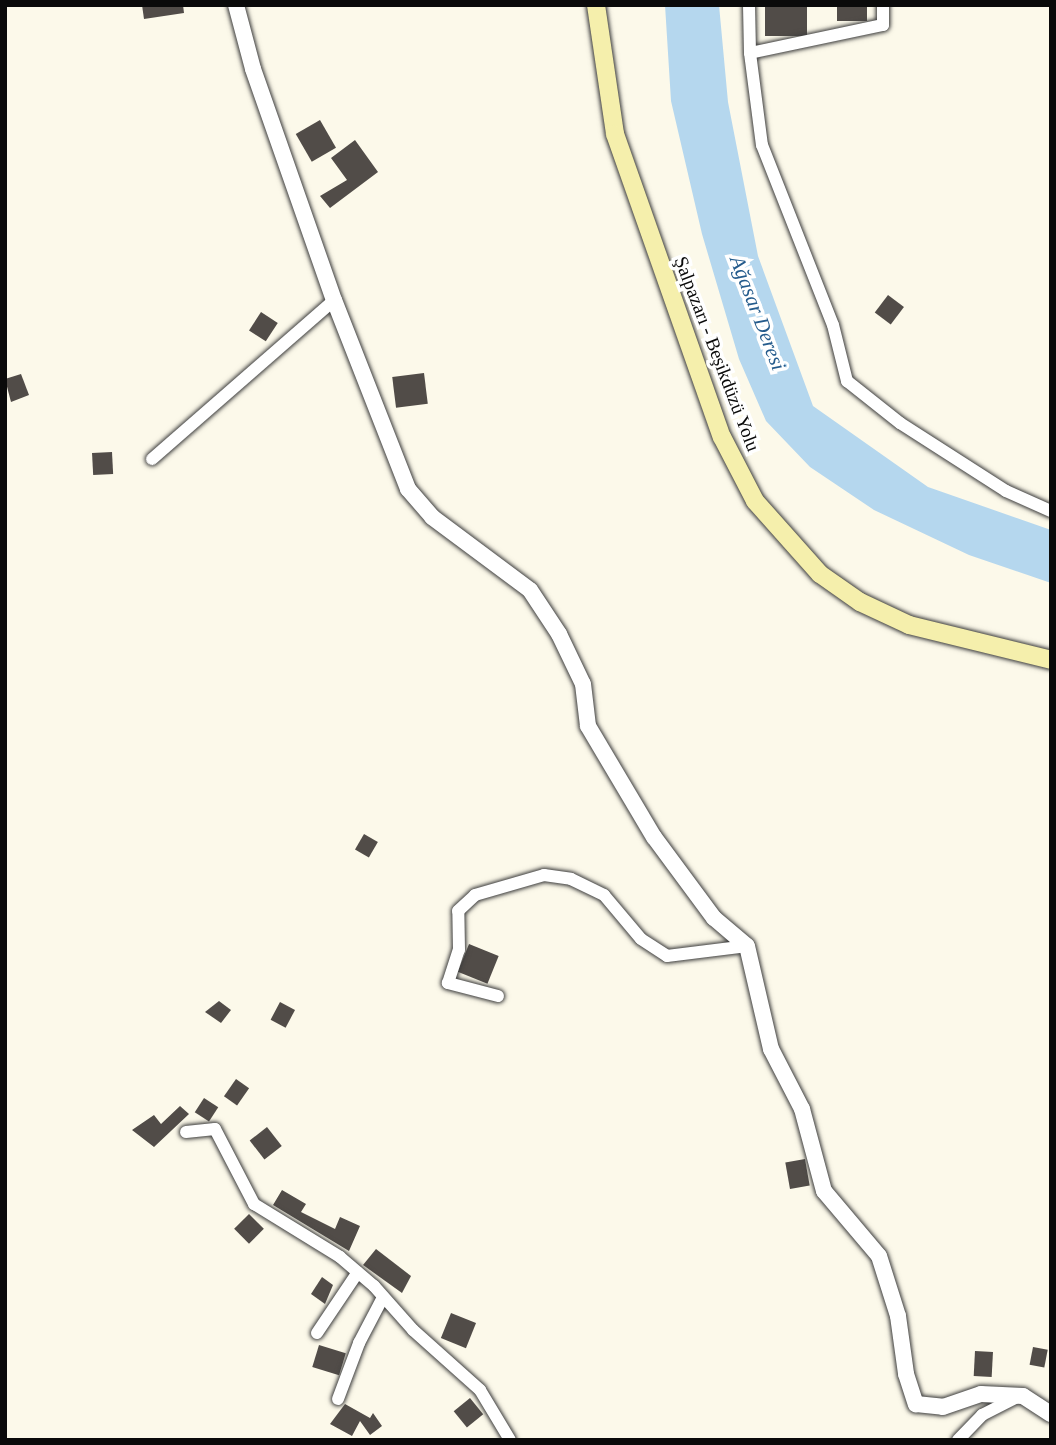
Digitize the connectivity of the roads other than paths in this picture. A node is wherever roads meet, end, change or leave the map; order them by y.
1 (236, 5) edge
2 (596, 5) edge
3 (749, 5) edge
4 (883, 5) edge
5 (750, 53) junction
6 (334, 300) junction
7 (152, 459) dead end
8 (1051, 511) edge
9 (1051, 660) edge
10 (747, 946) junction
11 (498, 996) dead end
12 (186, 1132) dead end
13 (358, 1272) junction
14 (383, 1297) junction
15 (317, 1333) dead end
16 (1023, 1396) junction
17 (338, 1399) dead end
18 (1051, 1414) edge
19 (510, 1440) edge
20 (958, 1440) edge

1 - 6 street
2 - 9 main road, Şalpazarı - Beşikdüzü Yolu
3 - 5 street
4 - 5 street
5 - 8 street
6 - 7 street
6 - 10 street
10 - 11 street
10 - 16 street
12 - 13 street
13 - 14 street
13 - 15 street
14 - 17 street
14 - 19 street
16 - 18 street
16 - 20 street

